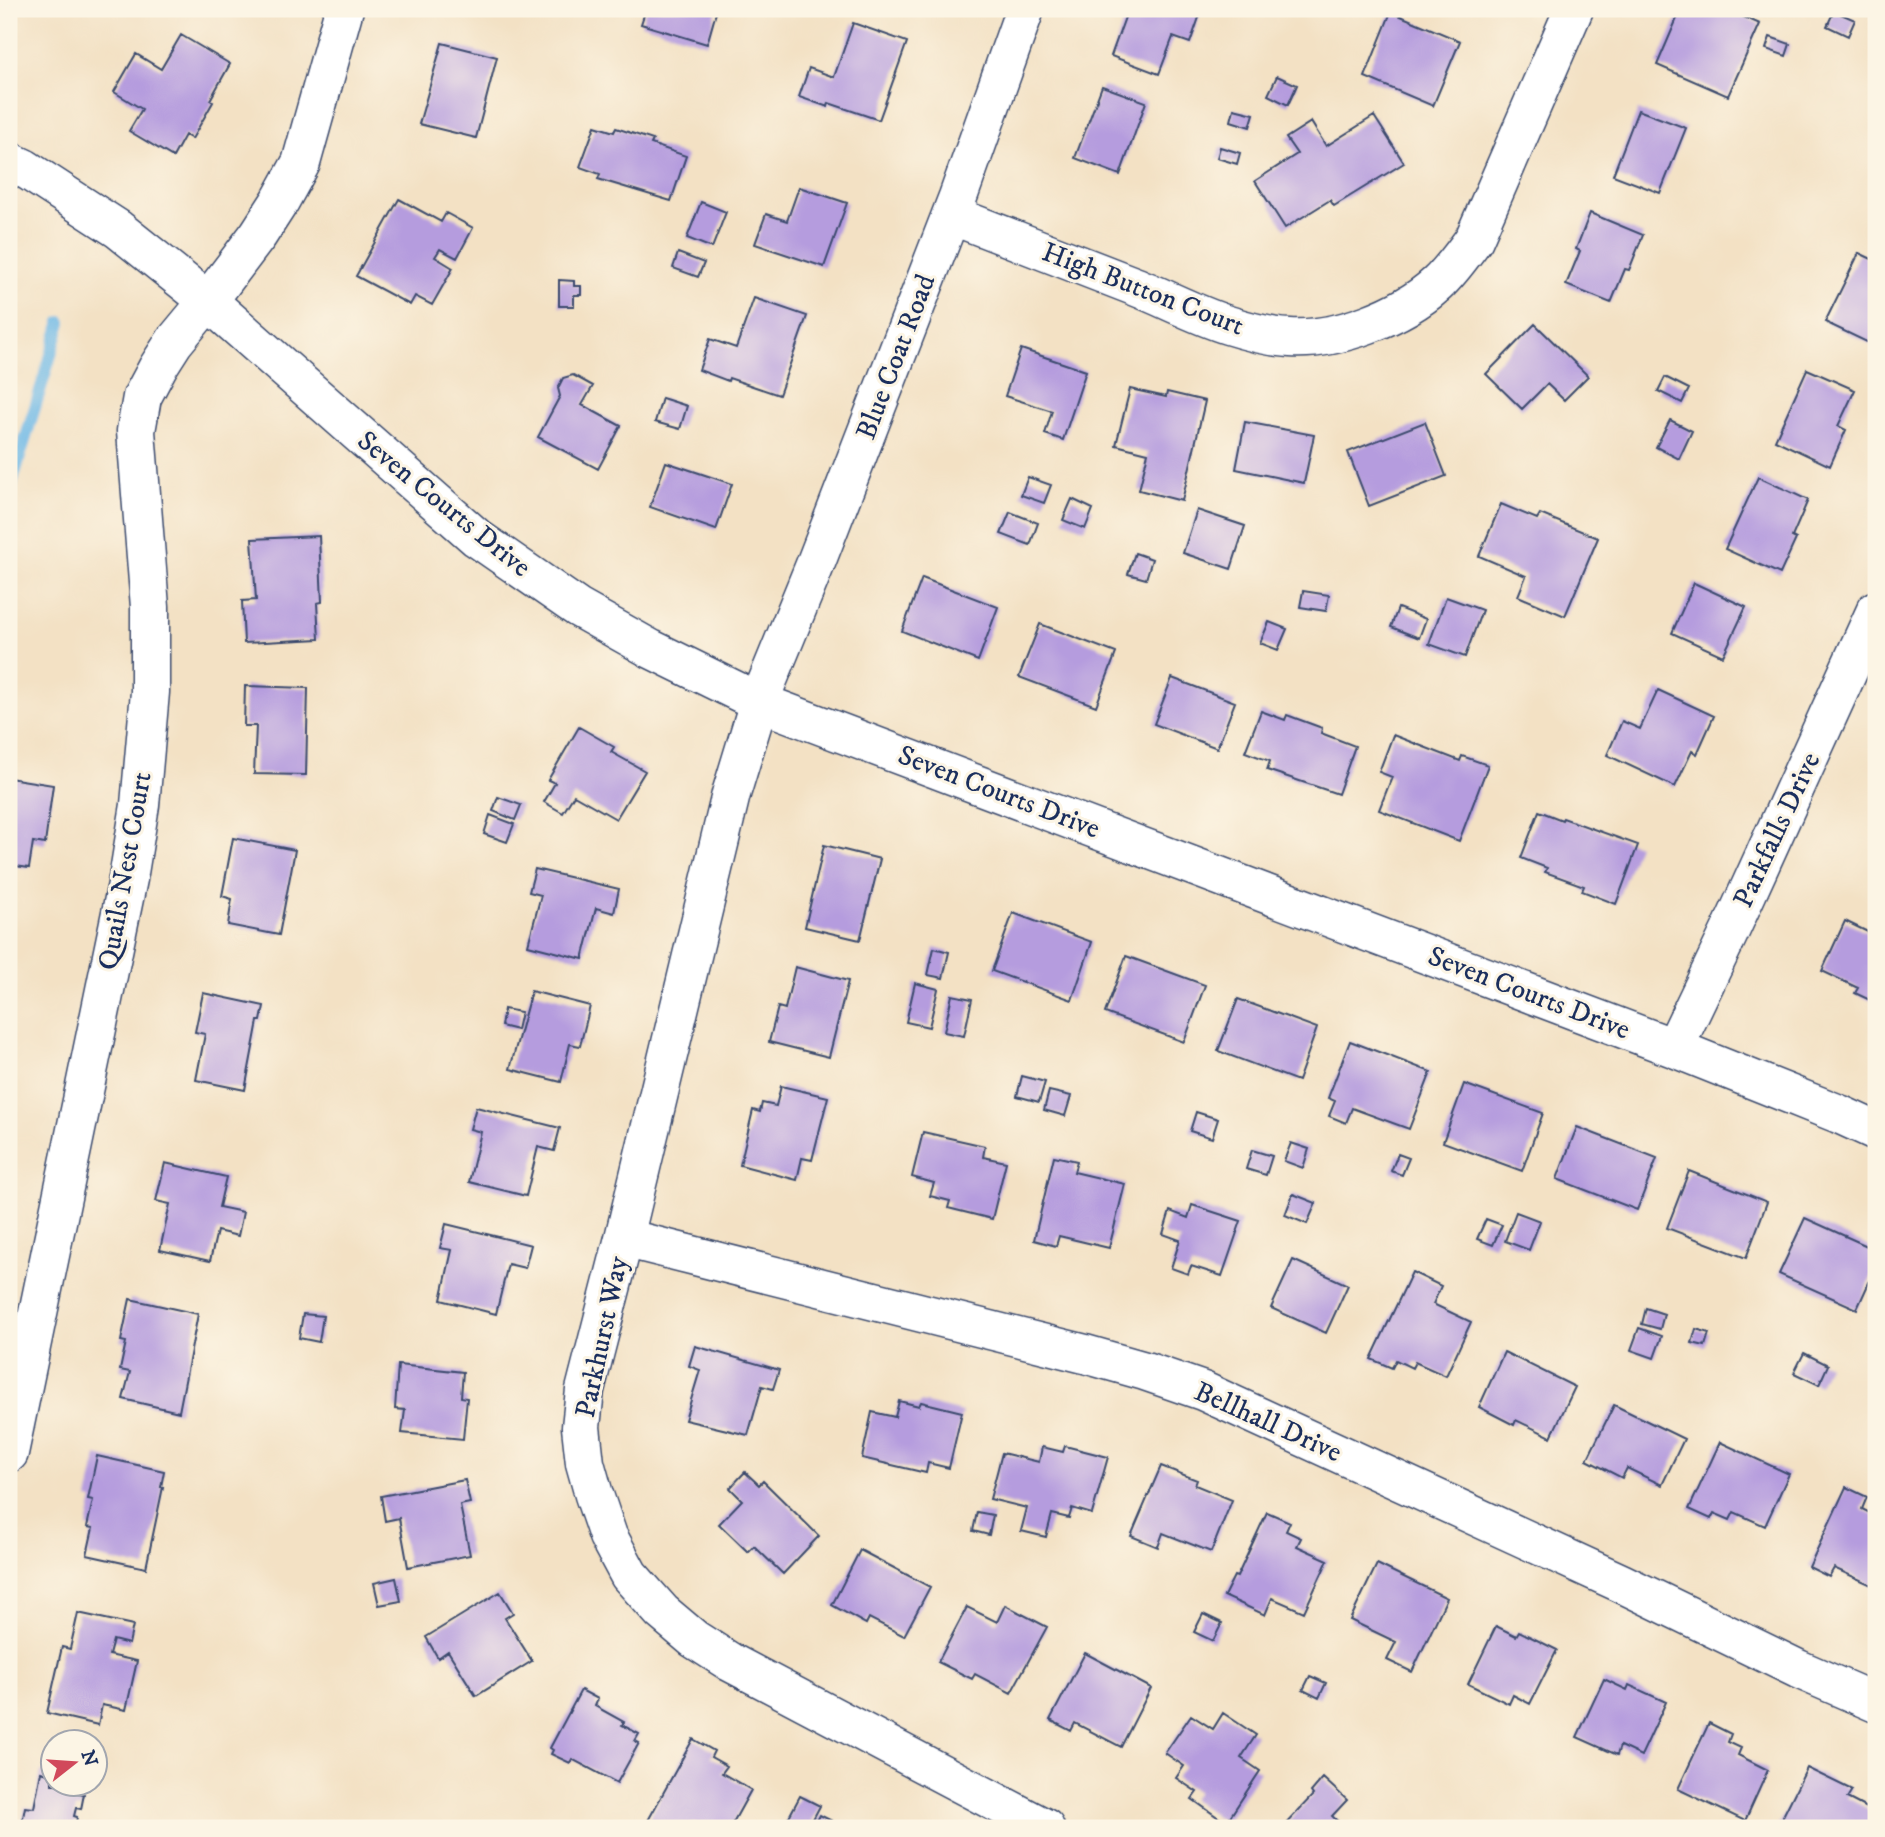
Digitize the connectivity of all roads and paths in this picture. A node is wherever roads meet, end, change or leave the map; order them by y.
1 (344, 9) edge
2 (1025, 9) edge
3 (1574, 9) edge
4 (9, 161) edge
5 (951, 215) junction
6 (208, 301) junction
7 (1876, 610) edge
8 (760, 702) junction
9 (1674, 1048) junction
10 (1876, 1131) edge
11 (624, 1237) junction
12 (9, 1453) edge
13 (1876, 1703) edge
14 (1045, 1828) edge

1 - 6 street, Quails Nest Court
2 - 5 street, Blue Coat Road
3 - 5 street, High Button Court
4 - 6 street, Seven Courts Drive
5 - 8 street, Blue Coat Road
6 - 8 street, Seven Courts Drive
6 - 12 street, Quails Nest Court
7 - 9 street, Parkfalls Drive
8 - 9 street, Seven Courts Drive
8 - 11 street, Parkhurst Way
9 - 10 street, Seven Courts Drive
11 - 13 street, Bellhall Drive
11 - 14 street, Parkhurst Way

